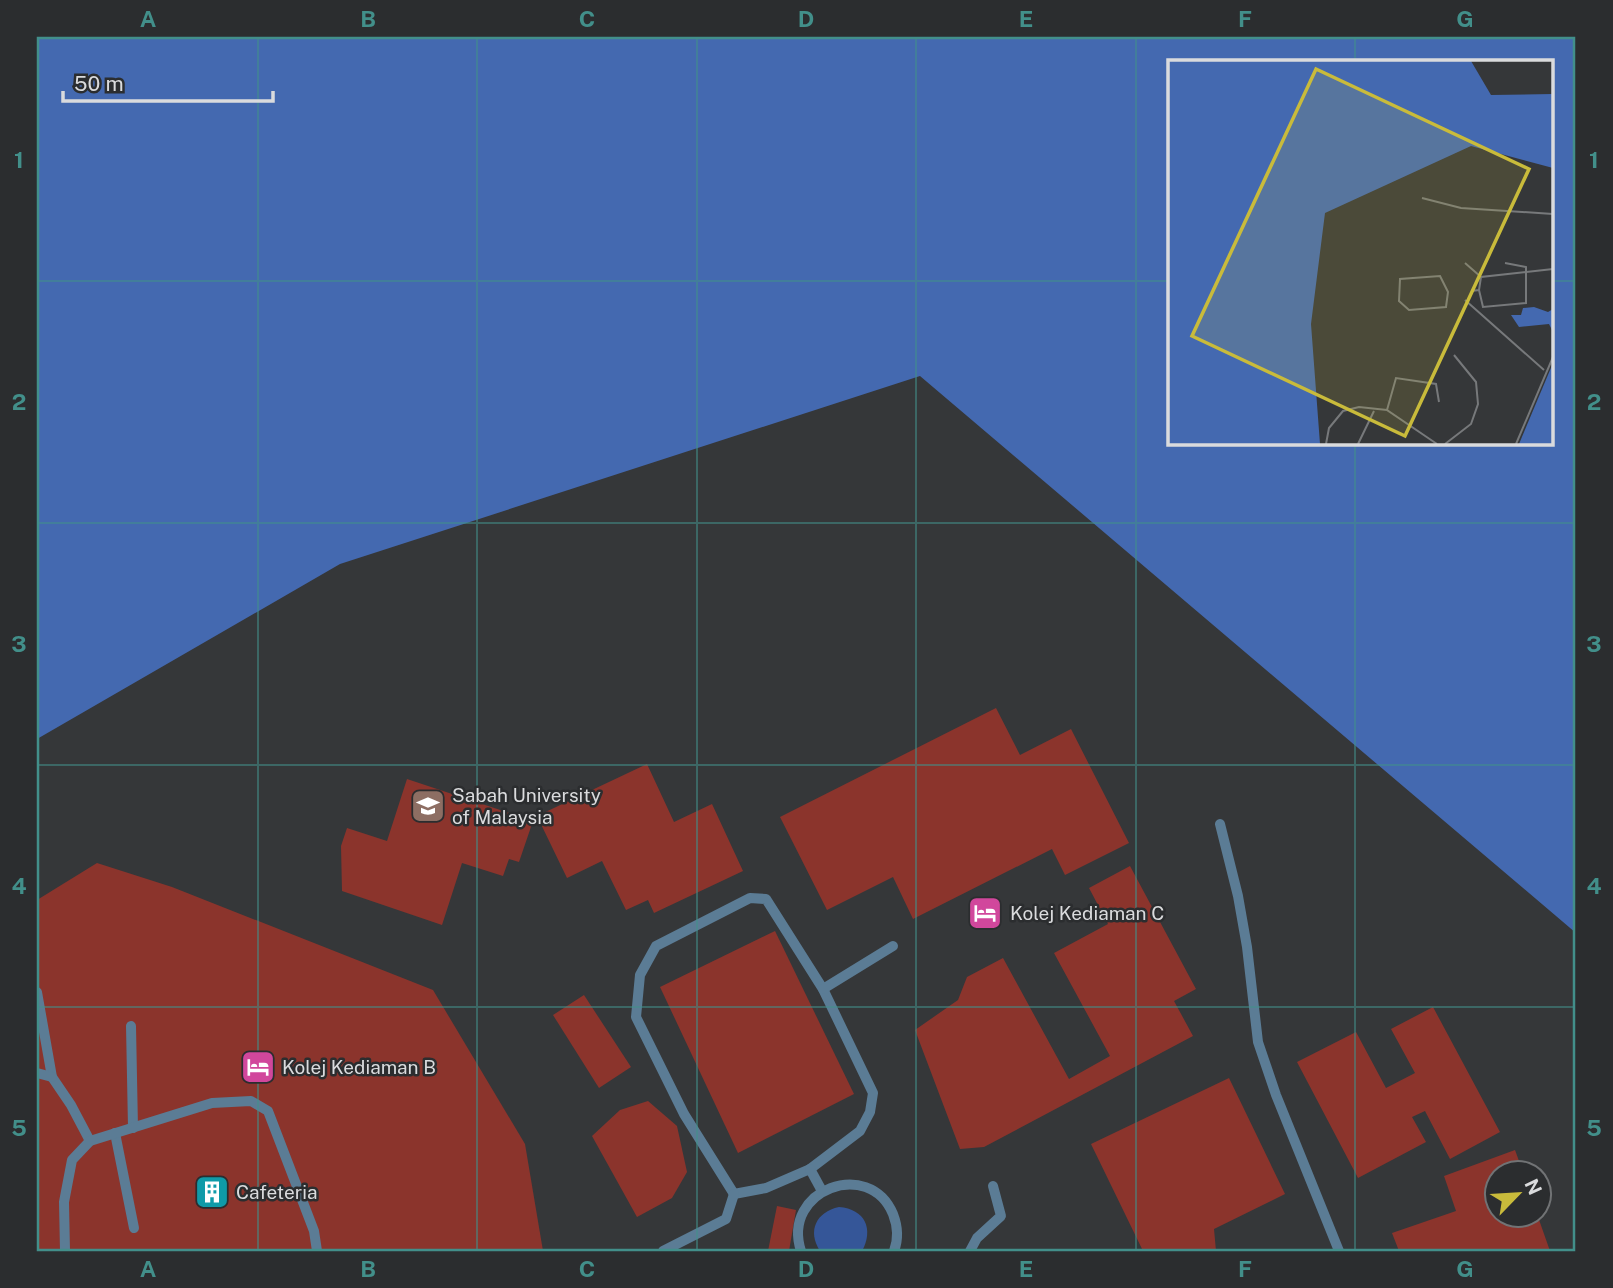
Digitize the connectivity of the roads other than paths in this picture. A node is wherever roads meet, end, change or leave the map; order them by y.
1 (1220, 824) dead end
2 (893, 946) dead end
3 (823, 989) junction
4 (37, 992) edge
5 (131, 1026) dead end
6 (37, 1073) edge
7 (52, 1077) junction
8 (133, 1128) junction
9 (115, 1133) junction
10 (90, 1141) junction
11 (810, 1169) junction
12 (993, 1186) dead end
13 (821, 1191) junction
14 (734, 1194) junction
15 (134, 1228) dead end
16 (65, 1251) edge
17 (317, 1251) edge
18 (663, 1251) edge
19 (802, 1251) edge
20 (894, 1251) edge
21 (970, 1251) edge
22 (1339, 1251) edge

1 - 22 lane
2 - 3 lane
3 - 11 lane
3 - 14 lane
4 - 7 lane
5 - 8 lane
6 - 7 lane
7 - 10 lane
8 - 9 lane
8 - 17 lane
9 - 10 lane
9 - 15 lane
10 - 16 lane
11 - 13 lane
11 - 14 lane
12 - 21 lane
13 - 19 lane
13 - 20 lane
14 - 18 lane

